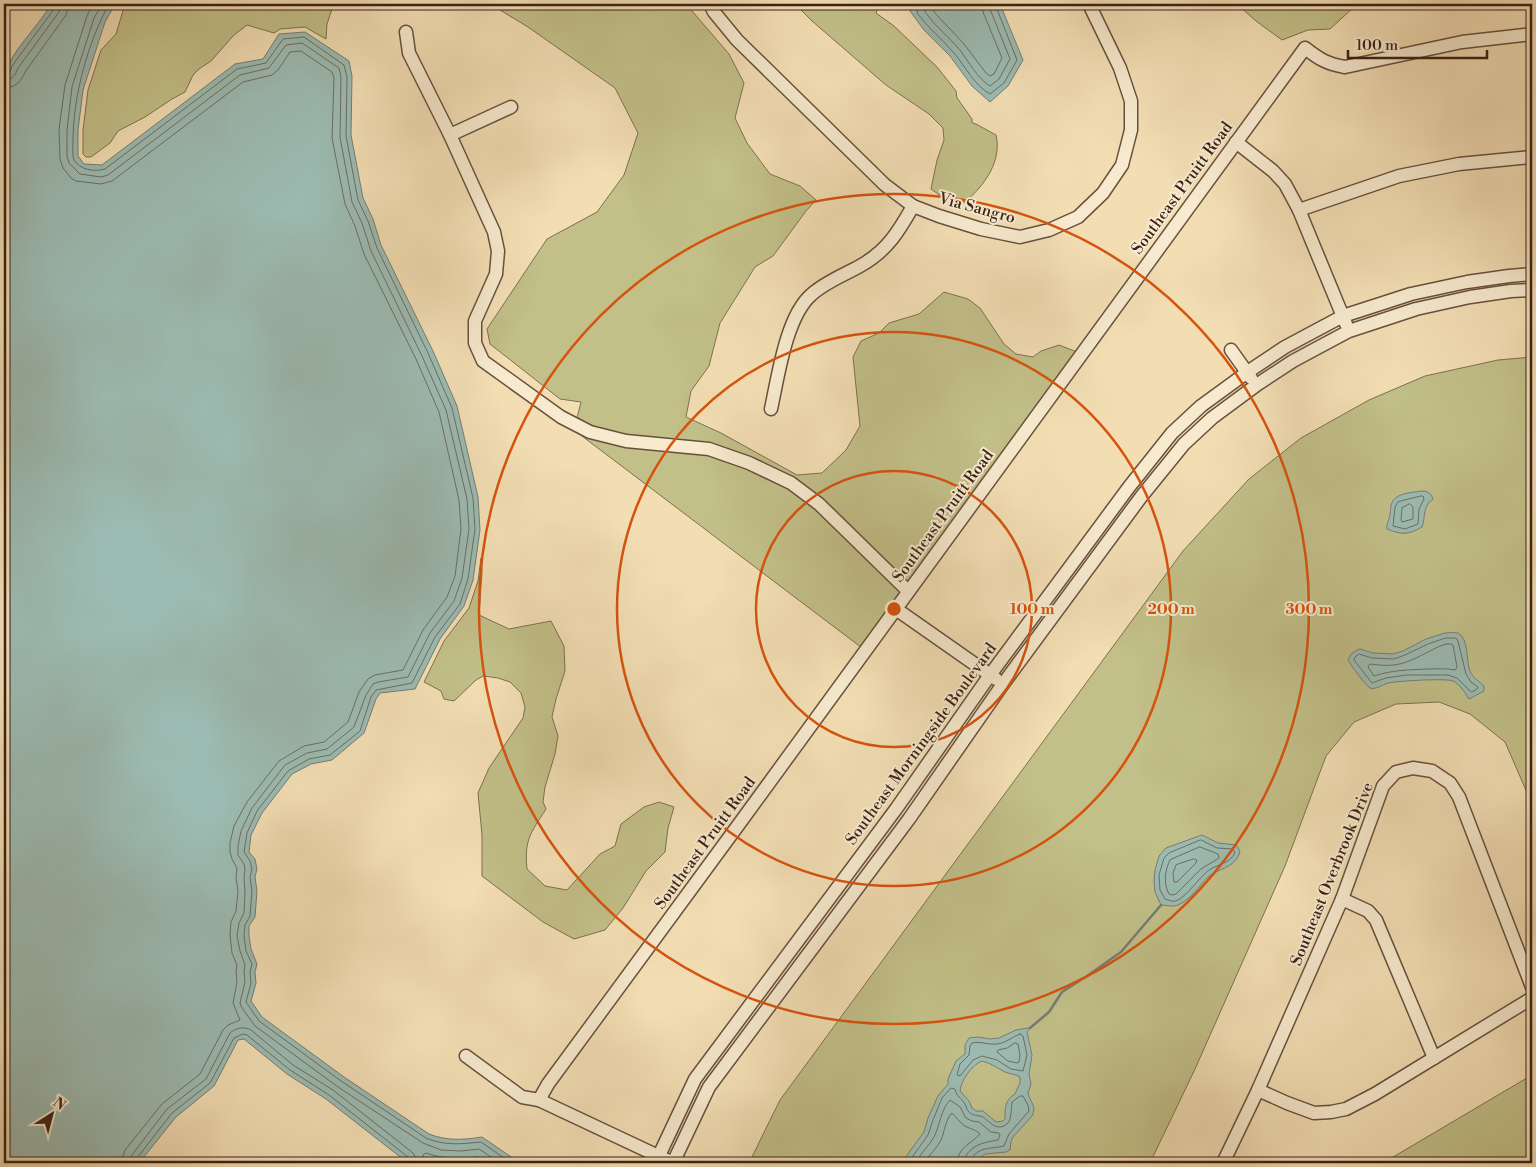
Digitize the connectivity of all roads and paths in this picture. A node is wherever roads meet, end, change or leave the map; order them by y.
1 (710, 4) edge
2 (1089, 4) edge
3 (406, 32) dead end
4 (1532, 34) edge
5 (511, 107) dead end
6 (450, 135) junction
7 (1236, 142) junction
8 (1532, 156) edge
9 (913, 206) junction
10 (1299, 210) junction
11 (1532, 274) edge
12 (1467, 282) junction
13 (1532, 290) edge
14 (1470, 297) junction
15 (1343, 316) junction
16 (1349, 331) junction
17 (1231, 350) dead end
18 (1247, 372) junction
19 (1256, 386) junction
20 (771, 409) dead end
21 (1146, 466) junction
22 (1159, 474) junction
23 (1067, 571) junction
24 (1080, 580) junction
25 (908, 591) junction
26 (896, 609) junction
27 (990, 675) junction
28 (1003, 684) junction
29 (906, 795) junction
30 (919, 805) junction
31 (1342, 899) junction
32 (819, 912) junction
33 (832, 922) junction
34 (1532, 987) edge
35 (1532, 998) edge
36 (733, 1028) junction
37 (745, 1038) junction
38 (466, 1056) dead end
39 (1434, 1058) junction
40 (1258, 1090) junction
41 (539, 1100) junction
42 (657, 1160) edge
43 (673, 1163) edge
44 (1223, 1163) edge

1 - 9 street, Via Sangro
2 - 9 street, Via Sangro
3 - 6 street
4 - 7 street, Southeast Pruitt Road
5 - 6 street
6 - 25 street
7 - 10 street
7 - 25 street, Southeast Pruitt Road
8 - 10 street
9 - 20 street
10 - 15 street
11 - 12 street, Southeast Morningside Boulevard
12 - 14 street
12 - 15 street, Southeast Morningside Boulevard
13 - 14 street, Southeast Morningside Boulevard
14 - 16 street, Southeast Morningside Boulevard
15 - 16 street
15 - 18 street, Southeast Morningside Boulevard
16 - 19 street, Southeast Morningside Boulevard
17 - 18 street
18 - 19 street
18 - 21 street, Southeast Morningside Boulevard
19 - 22 street, Southeast Morningside Boulevard
21 - 22 street
21 - 23 street, Southeast Morningside Boulevard
22 - 24 street, Southeast Morningside Boulevard
23 - 24 street
23 - 27 street, Southeast Morningside Boulevard
24 - 28 street, Southeast Morningside Boulevard
25 - 26 street, Southeast Pruitt Road
26 - 27 street
26 - 41 street, Southeast Pruitt Road
27 - 28 street
27 - 29 street, Southeast Morningside Boulevard
28 - 30 street, Southeast Morningside Boulevard
29 - 30 street
29 - 32 street, Southeast Morningside Boulevard
30 - 33 street, Southeast Morningside Boulevard
31 - 34 street, Southeast Overbrook Drive
31 - 39 street
31 - 40 street, Southeast Overbrook Drive
32 - 33 street
32 - 36 street, Southeast Morningside Boulevard
33 - 37 street, Southeast Morningside Boulevard
35 - 39 street
36 - 37 street
36 - 42 street, Southeast Morningside Boulevard
37 - 43 street, Southeast Morningside Boulevard
38 - 41 street
39 - 40 street
40 - 44 street, Southeast Overbrook Drive
41 - 42 street
42 - 43 street

